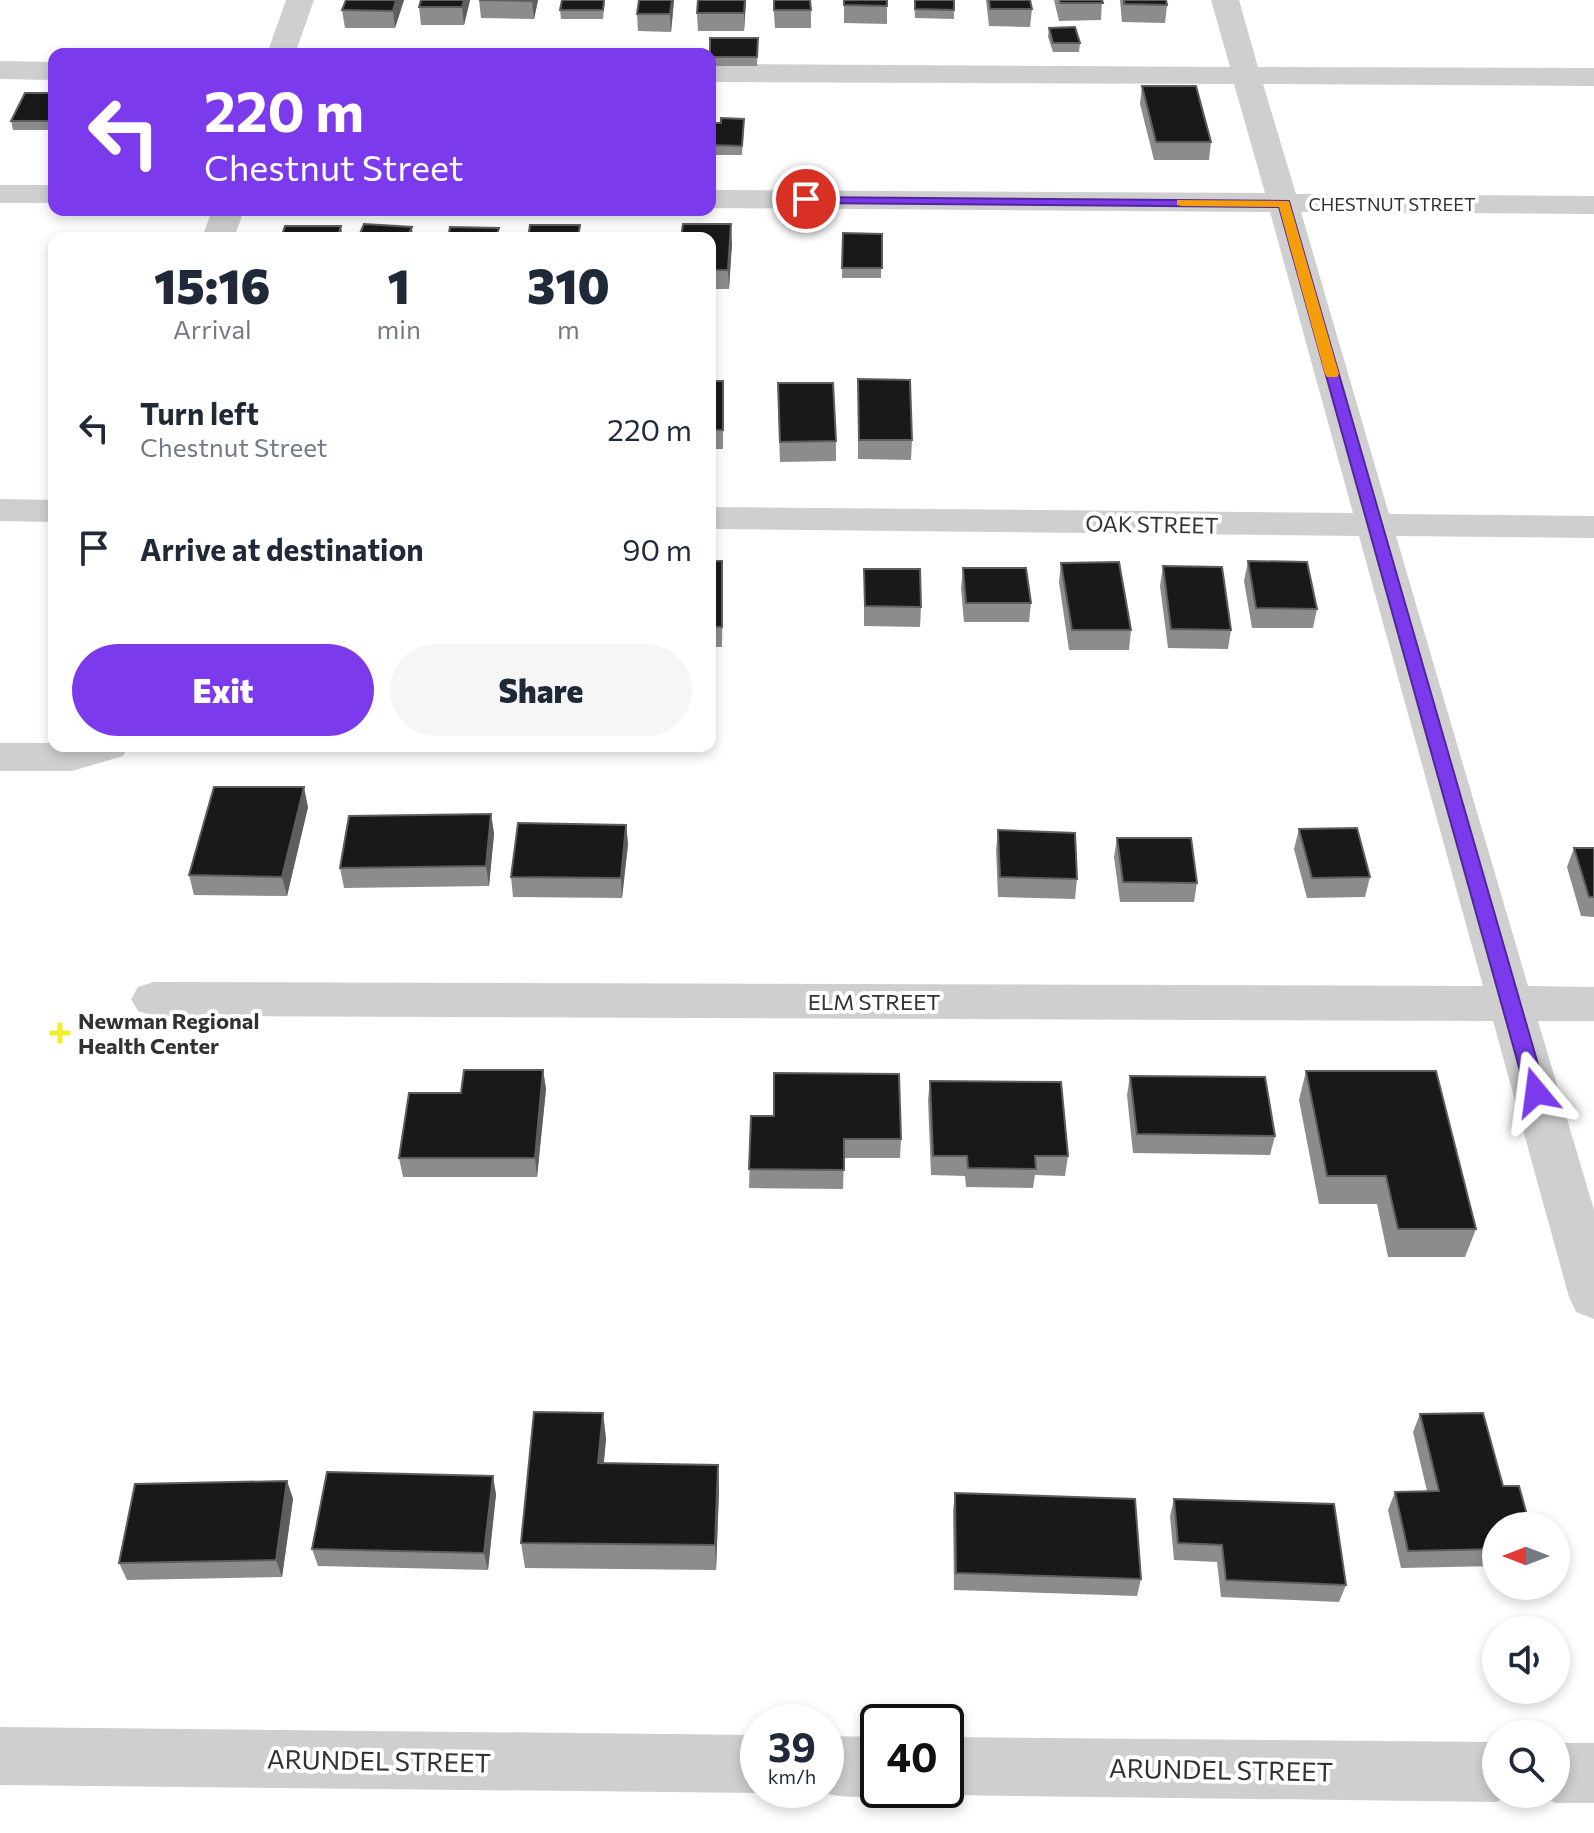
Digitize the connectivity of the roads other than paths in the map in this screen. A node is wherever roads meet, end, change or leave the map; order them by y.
1 (300, 0) edge
2 (1225, 0) edge
3 (283, 48) edge
4 (0, 70) edge
5 (48, 71) edge
6 (716, 73) edge
7 (1247, 76) junction
8 (1594, 77) edge
9 (0, 194) edge
10 (48, 194) edge
11 (716, 199) edge
12 (1285, 203) junction
13 (1594, 205) edge
14 (0, 510) edge
15 (48, 511) edge
16 (716, 518) edge
17 (1375, 526) junction
18 (1594, 527) edge
19 (89, 752) edge
20 (0, 757) edge
21 (154, 999) dead end
22 (1511, 1004) junction
23 (1594, 1004) edge
24 (1594, 1297) edge
25 (0, 1756) edge
26 (740, 1764) edge
27 (964, 1766) edge
28 (1482, 1772) edge
29 (1570, 1773) edge
30 (1594, 1773) edge

1 - 3 street
2 - 7 street
4 - 5 street
6 - 7 street
7 - 8 street
7 - 12 street
9 - 10 street
11 - 12 street, CHESTNUT STREET
12 - 13 street, CHESTNUT STREET
12 - 17 street
14 - 15 street
16 - 17 street, OAK STREET
17 - 18 street, OAK STREET
17 - 22 street
19 - 20 street
21 - 22 street, ELM STREET
22 - 23 street, ELM STREET
22 - 24 street
25 - 26 street, ARUNDEL STREET
27 - 28 street, ARUNDEL STREET
29 - 30 street

